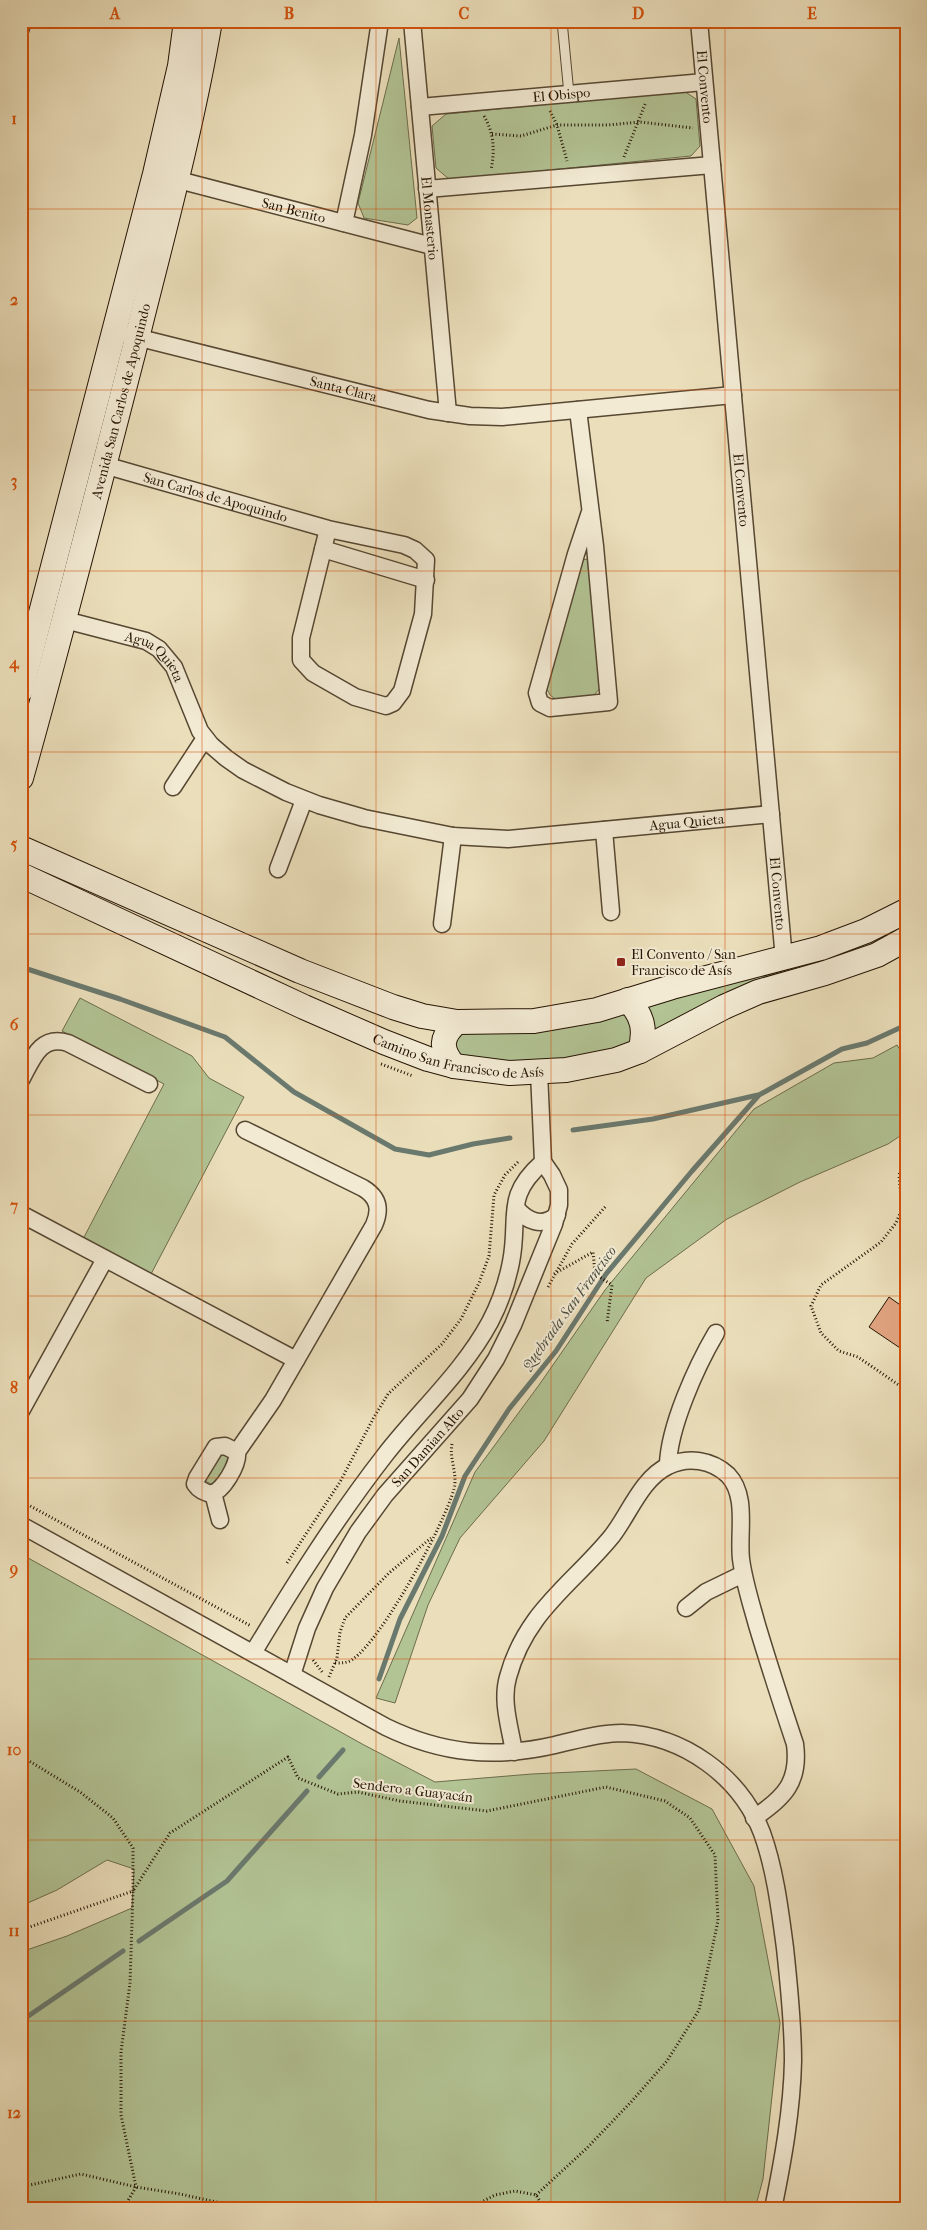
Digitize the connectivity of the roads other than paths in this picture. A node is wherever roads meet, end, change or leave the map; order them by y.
1 (22, 21) edge
2 (186, 21) edge
3 (210, 21) edge
4 (380, 21) edge
5 (412, 21) edge
6 (562, 21) edge
7 (699, 21) edge
8 (21, 28) edge
9 (704, 82) junction
10 (569, 94) junction
11 (420, 107) junction
12 (712, 165) junction
13 (166, 177) junction
14 (427, 189) junction
15 (344, 223) junction
16 (432, 246) junction
17 (114, 331) junction
18 (137, 337) junction
19 (733, 395) junction
20 (578, 410) junction
21 (448, 413) junction
22 (104, 465) junction
23 (590, 512) junction
24 (328, 529) junction
25 (324, 549) junction
26 (426, 580) junction
27 (65, 620) junction
28 (21, 690) edge
29 (205, 738) junction
30 (21, 778) edge
31 (173, 787) dead end
32 (304, 800) junction
33 (771, 814) junction
34 (604, 830) junction
35 (452, 836) junction
36 (21, 848) edge
37 (278, 868) dead end
38 (21, 875) edge
39 (906, 911) edge
40 (611, 912) dead end
41 (442, 924) dead end
42 (906, 939) edge
43 (266, 956) junction
44 (784, 958) junction
45 (257, 985) junction
46 (628, 1000) junction
47 (457, 1022) junction
48 (640, 1051) junction
49 (454, 1066) junction
50 (539, 1072) junction
51 (21, 1080) edge
52 (149, 1084) dead end
53 (245, 1130) dead end
54 (543, 1162) junction
55 (516, 1208) junction
56 (21, 1214) edge
57 (557, 1215) junction
58 (105, 1259) junction
59 (716, 1334) dead end
60 (296, 1360) junction
61 (21, 1410) edge
62 (237, 1452) junction
63 (668, 1466) junction
64 (213, 1493) junction
65 (220, 1520) dead end
66 (21, 1525) edge
67 (743, 1574) junction
68 (686, 1608) dead end
69 (253, 1653) junction
70 (292, 1675) junction
71 (514, 1752) junction
72 (754, 1818) junction
73 (773, 2209) edge

1 - 8 street
2 - 13 main road, Avenida San Carlos de Apoquindo
3 - 13 main road, Avenida San Carlos de Apoquindo
4 - 15 street
5 - 11 street, El Monasterio
6 - 10 lane
7 - 9 street, El Convento
9 - 10 street, El Obispo
9 - 12 street, El Convento
10 - 11 street, El Obispo
11 - 14 street, El Monasterio
12 - 14 street
12 - 19 street, El Convento
13 - 15 street, San Benito
13 - 17 main road, Avenida San Carlos de Apoquindo
13 - 18 main road, Avenida San Carlos de Apoquindo
14 - 16 street, El Monasterio
15 - 16 street, San Benito
16 - 21 street, El Monasterio
17 - 18 street, Santa Clara
17 - 28 main road, Avenida San Carlos de Apoquindo
18 - 21 street, Santa Clara
18 - 22 main road, Avenida San Carlos de Apoquindo
19 - 20 street, Santa Clara
19 - 33 street, El Convento
20 - 21 street, Santa Clara
20 - 23 street
22 - 24 street, San Carlos de Apoquindo
22 - 27 main road, Avenida San Carlos de Apoquindo
23 - 23 street
24 - 25 street, San Carlos de Apoquindo
24 - 26 street, San Carlos de Apoquindo
25 - 26 street
25 - 26 street, San Carlos de Apoquindo
27 - 29 street, Agua Quieta
27 - 30 main road, Avenida San Carlos de Apoquindo
29 - 31 street
29 - 32 street, Agua Quieta
32 - 35 street, Agua Quieta
32 - 37 street
33 - 34 street, Agua Quieta
33 - 44 street, El Convento
34 - 35 street, Agua Quieta
34 - 40 street
35 - 41 street
36 - 43 main road
38 - 45 main road, Camino San Francisco de Asís
39 - 44 main road
42 - 48 main road, Camino San Francisco de Asís
43 - 45 main road
43 - 47 main road
44 - 46 main road
45 - 49 main road, Camino San Francisco de Asís
46 - 47 main road
46 - 48 main road
47 - 49 main road
48 - 50 main road, Camino San Francisco de Asís
49 - 50 main road, Camino San Francisco de Asís
50 - 54 street, San Damian Alto
51 - 52 street
53 - 60 street
54 - 55 street, San Damian Alto
54 - 57 street, San Damian Alto
55 - 57 street
55 - 69 street, San Damian Alto
56 - 58 street
57 - 70 street, San Damian Alto
58 - 60 street
58 - 61 street
59 - 63 street
60 - 62 street
62 - 64 street
62 - 64 street
63 - 67 street
63 - 71 street
64 - 65 street
66 - 69 street
67 - 68 street
67 - 72 street
69 - 70 street
70 - 71 street
71 - 72 street
72 - 73 street

